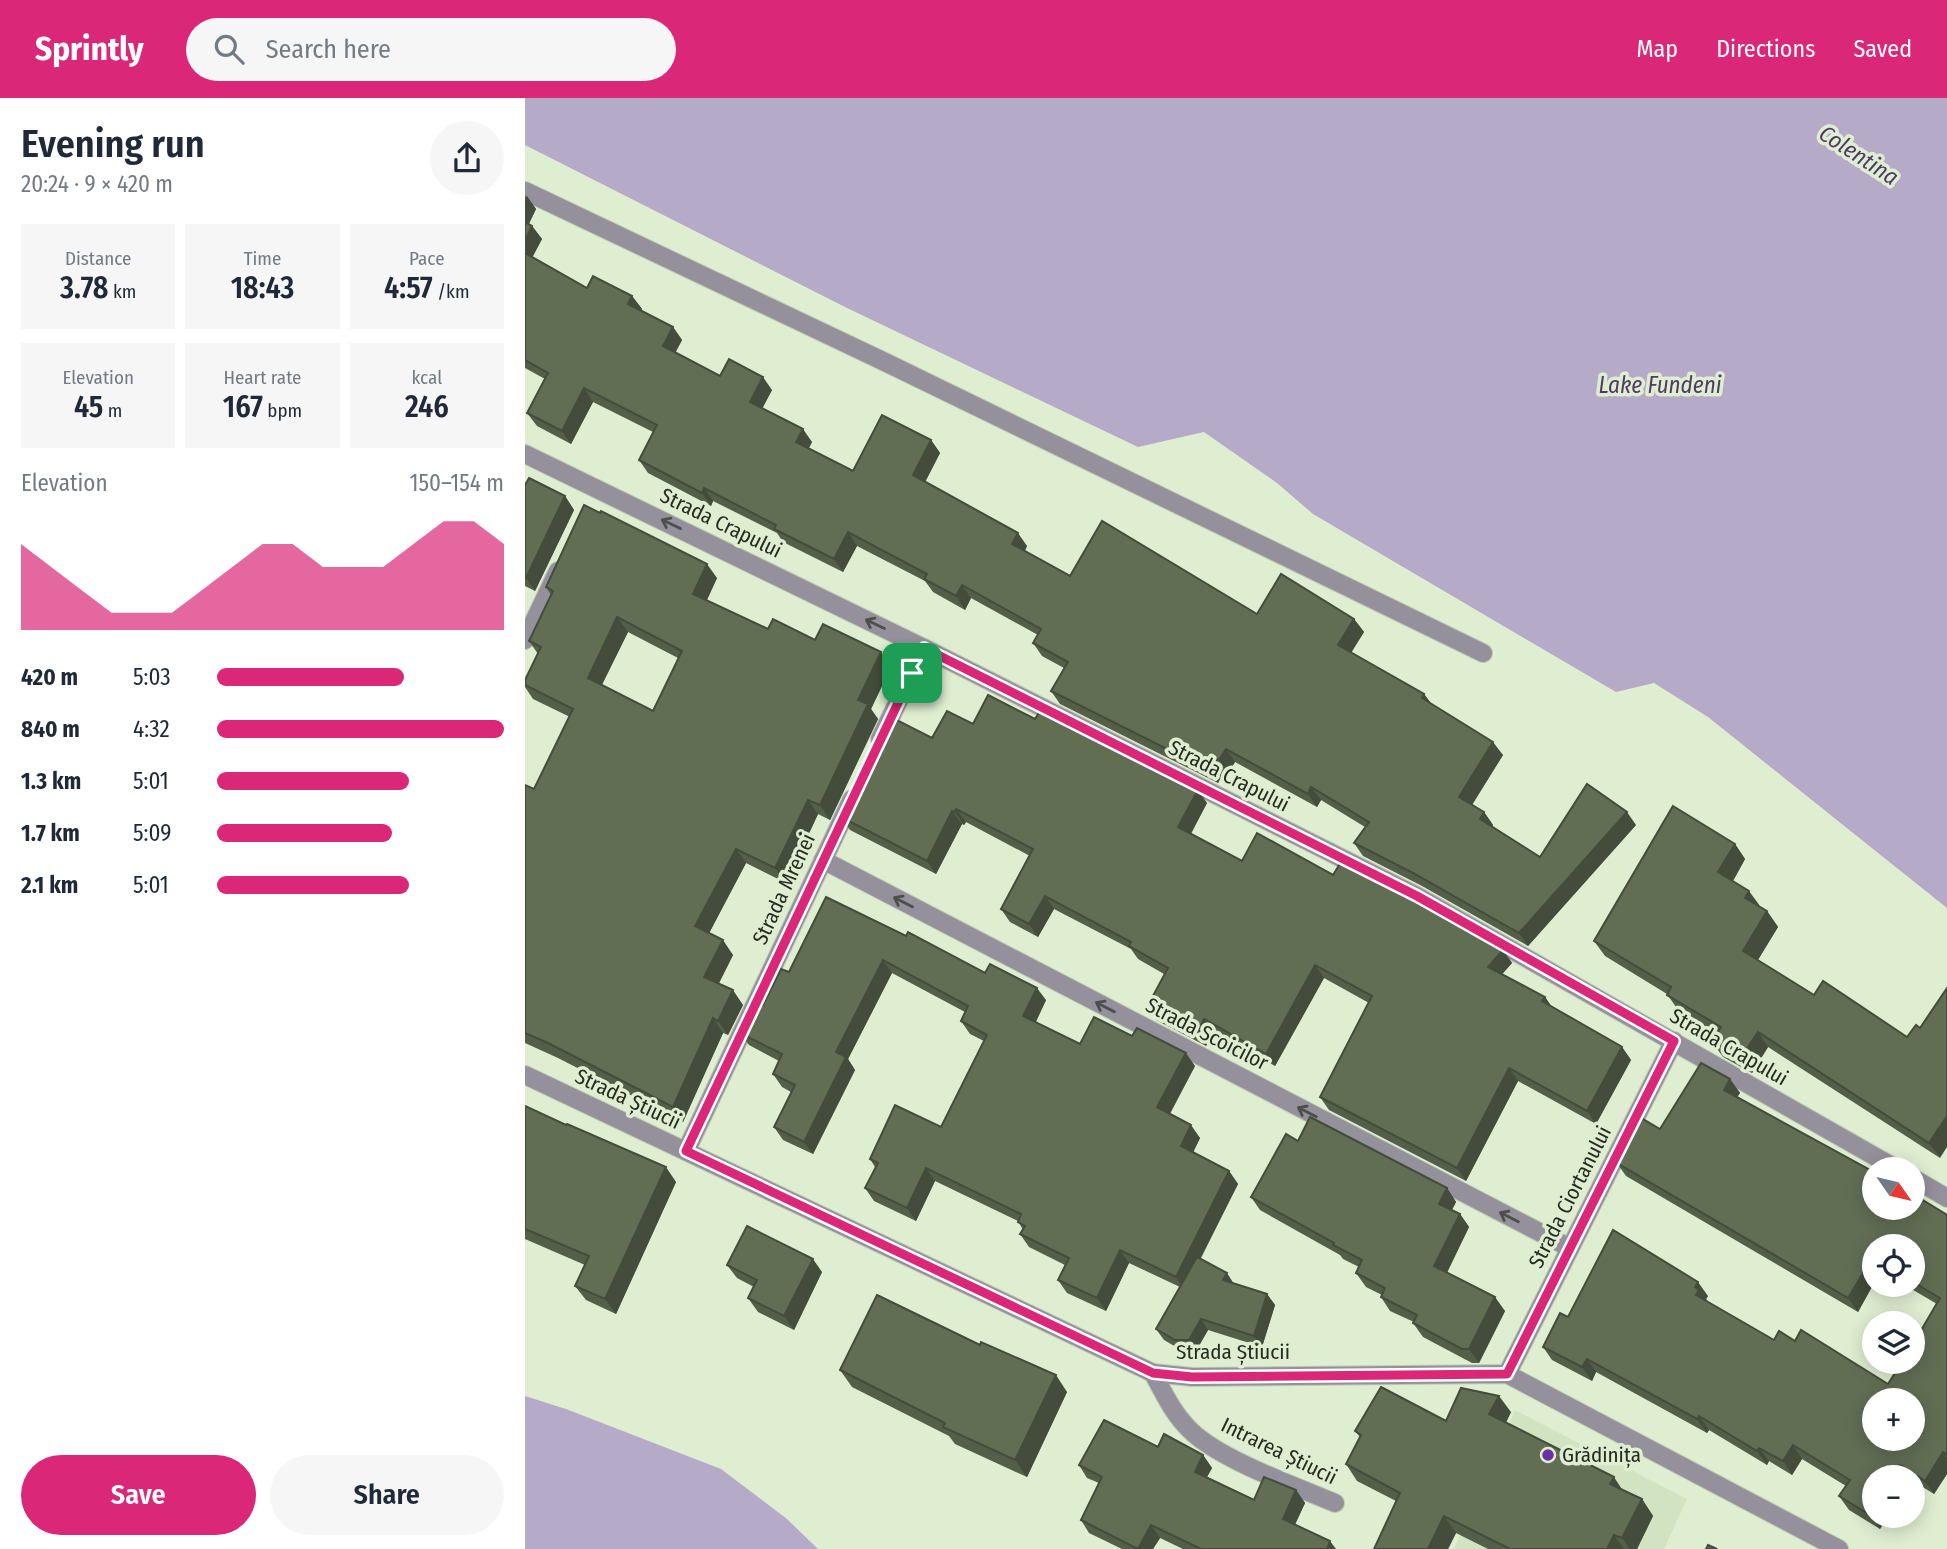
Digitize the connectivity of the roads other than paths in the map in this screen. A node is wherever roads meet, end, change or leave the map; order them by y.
1 (525, 191) edge
2 (525, 454) edge
3 (597, 488) junction
4 (587, 509) edge
5 (565, 555) edge
6 (525, 640) edge
7 (924, 648) junction
8 (1483, 653) dead end
9 (870, 761) edge
10 (858, 786) edge
11 (823, 860) junction
12 (1674, 1041) junction
13 (525, 1075) edge
14 (686, 1151) junction
15 (1876, 1157) edge
16 (1925, 1185) edge
17 (1947, 1198) edge
18 (1570, 1248) junction
19 (1153, 1373) junction
20 (1507, 1374) junction
21 (1335, 1503) dead end
22 (1839, 1549) edge

1 - 8 street
2 - 3 street, Strada Crapului
3 - 4 street
7 -> 3 street, Strada Crapului
5 - 6 street
7 - 9 street
7 - 12 street, Strada Crapului
10 - 11 street, Strada Mrenei
11 - 14 street, Strada Mrenei
18 -> 11 street, Strada Scoicilor
12 - 15 street, Strada Crapului
12 - 18 street, Strada Ciortanului
13 - 14 street, Strada Știucii
14 - 19 street, Strada Știucii
16 - 17 street
18 - 20 street, Strada Ciortanului
19 - 20 street, Strada Știucii
19 - 21 street, Intrarea Știucii
20 - 22 street, Strada Știucii

